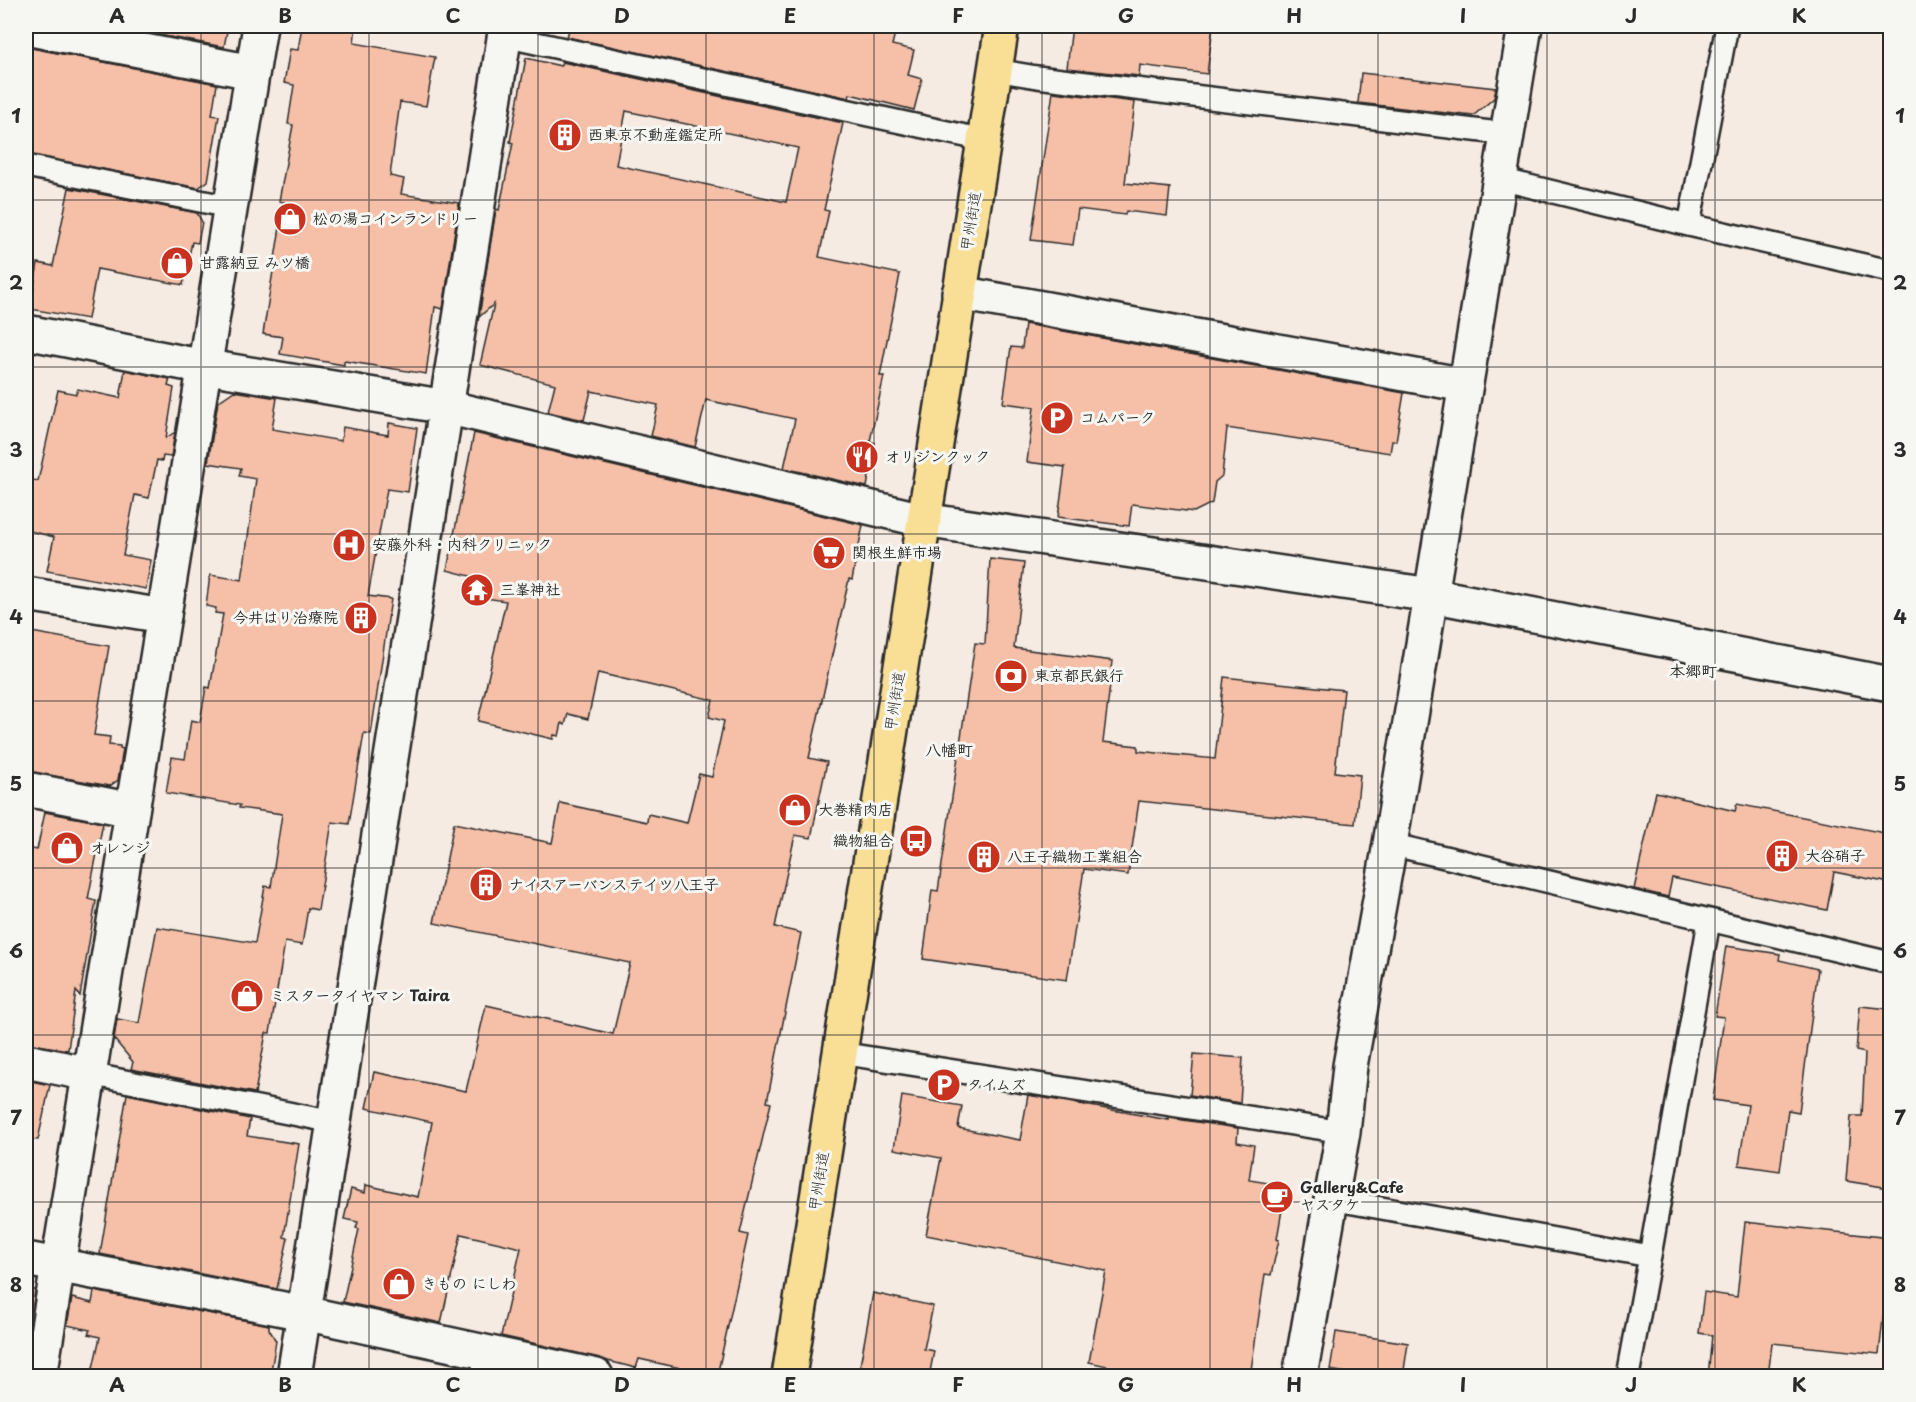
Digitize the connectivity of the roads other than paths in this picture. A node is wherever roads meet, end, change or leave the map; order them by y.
1 (260, 26) edge
2 (1002, 26) edge
3 (1525, 26) edge
4 (1726, 26) edge
5 (26, 28) edge
6 (505, 31) edge
7 (994, 70) junction
8 (252, 72) junction
9 (1507, 134) junction
10 (984, 140) junction
11 (26, 166) edge
12 (1500, 179) junction
13 (230, 207) junction
14 (1689, 225) junction
15 (1890, 271) edge
16 (959, 294) junction
17 (26, 332) edge
18 (204, 367) junction
19 (1465, 385) junction
20 (446, 407) junction
21 (923, 520) junction
22 (26, 594) edge
23 (1431, 595) junction
24 (164, 616) junction
25 (1890, 684) edge
26 (26, 789) edge
27 (132, 810) junction
28 (1390, 844) junction
29 (1709, 921) junction
30 (1890, 963) edge
31 (840, 1053) junction
32 (26, 1061) edge
33 (89, 1074) junction
34 (334, 1122) junction
35 (1343, 1132) junction
36 (1331, 1199) junction
37 (1650, 1256) junction
38 (26, 1259) edge
39 (58, 1265) junction
40 (304, 1313) junction
41 (484, 1365) edge
42 (40, 1377) edge
43 (294, 1377) edge
44 (596, 1377) edge
45 (789, 1377) edge
46 (1300, 1377) edge
47 (1628, 1377) edge

1 - 8 street
2 - 7 highway, 甲州街道
3 - 9 street
4 - 14 lane
5 - 8 street
6 - 10 lane
6 - 20 street
7 - 9 lane
7 - 10 highway, 甲州街道
8 - 13 street
9 - 12 street
10 - 16 highway, 甲州街道
11 - 13 lane
12 - 14 lane
12 - 19 street
13 - 18 street
14 - 15 lane
16 - 19 street
16 - 21 highway, 甲州街道
17 - 18 street
18 - 20 street
18 - 24 street
19 - 23 street
20 - 21 street
20 - 34 street
21 - 23 street
21 - 31 highway, 甲州街道
22 - 24 street
23 - 25 street
23 - 28 street
24 - 27 street
26 - 27 street
27 - 33 street
28 - 29 lane
28 - 35 street
29 - 30 lane
29 - 37 lane
31 - 35 lane
31 - 45 highway, 甲州街道
32 - 33 street
33 - 34 lane
33 - 39 street
34 - 40 street
35 - 36 street
36 - 37 lane
36 - 46 street
37 - 47 lane
38 - 39 street
39 - 40 street
39 - 42 street
40 - 41 street
40 - 43 street
41 - 44 street

